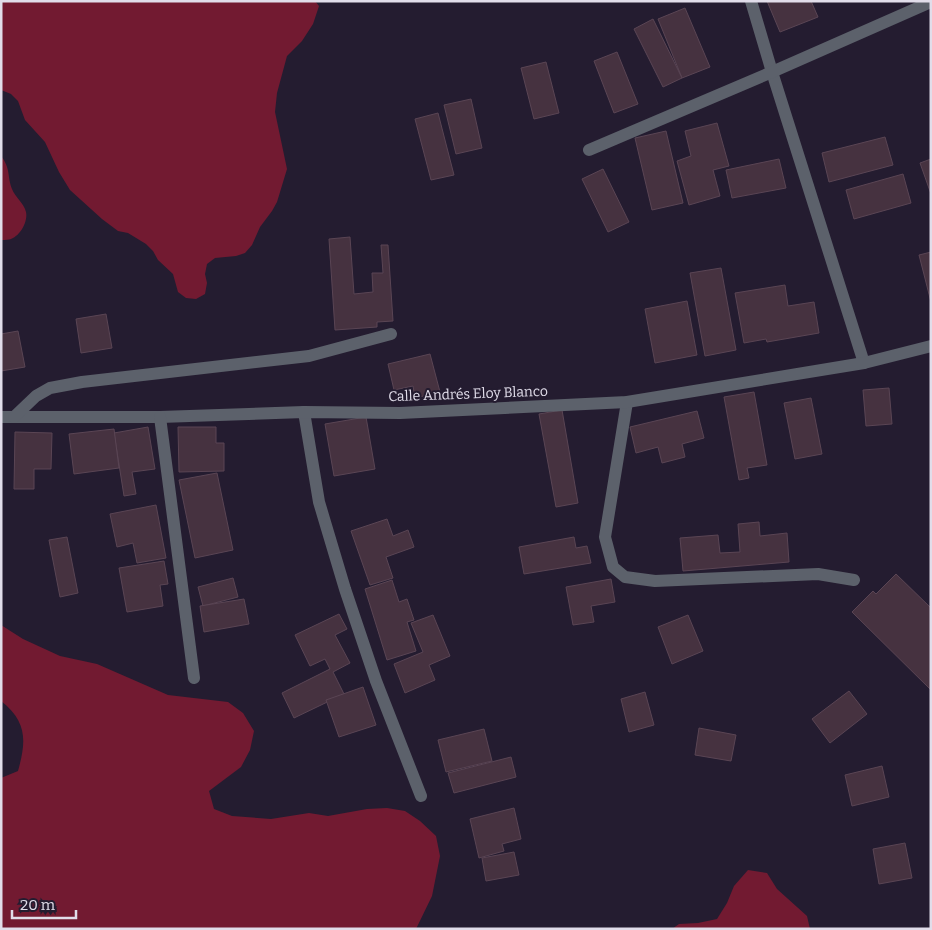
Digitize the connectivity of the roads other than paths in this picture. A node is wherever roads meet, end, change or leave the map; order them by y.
1 (751, 1) edge
2 (931, 2) edge
3 (772, 72) junction
4 (589, 150) dead end
5 (391, 334) dead end
6 (931, 346) edge
7 (864, 362) junction
8 (627, 402) junction
9 (304, 412) junction
10 (8, 417) edge
11 (160, 417) junction
12 (854, 580) dead end
13 (194, 678) dead end
14 (421, 796) dead end

1 - 3 street
2 - 3 street
3 - 4 street
3 - 7 street
5 - 10 street
6 - 7 street, Calle Andrés Eloy Blanco
7 - 8 street, Calle Andrés Eloy Blanco
8 - 9 street, Calle Andrés Eloy Blanco
8 - 12 street
9 - 11 street, Calle Andrés Eloy Blanco
9 - 14 street
10 - 11 street, Calle Andrés Eloy Blanco
11 - 13 street

